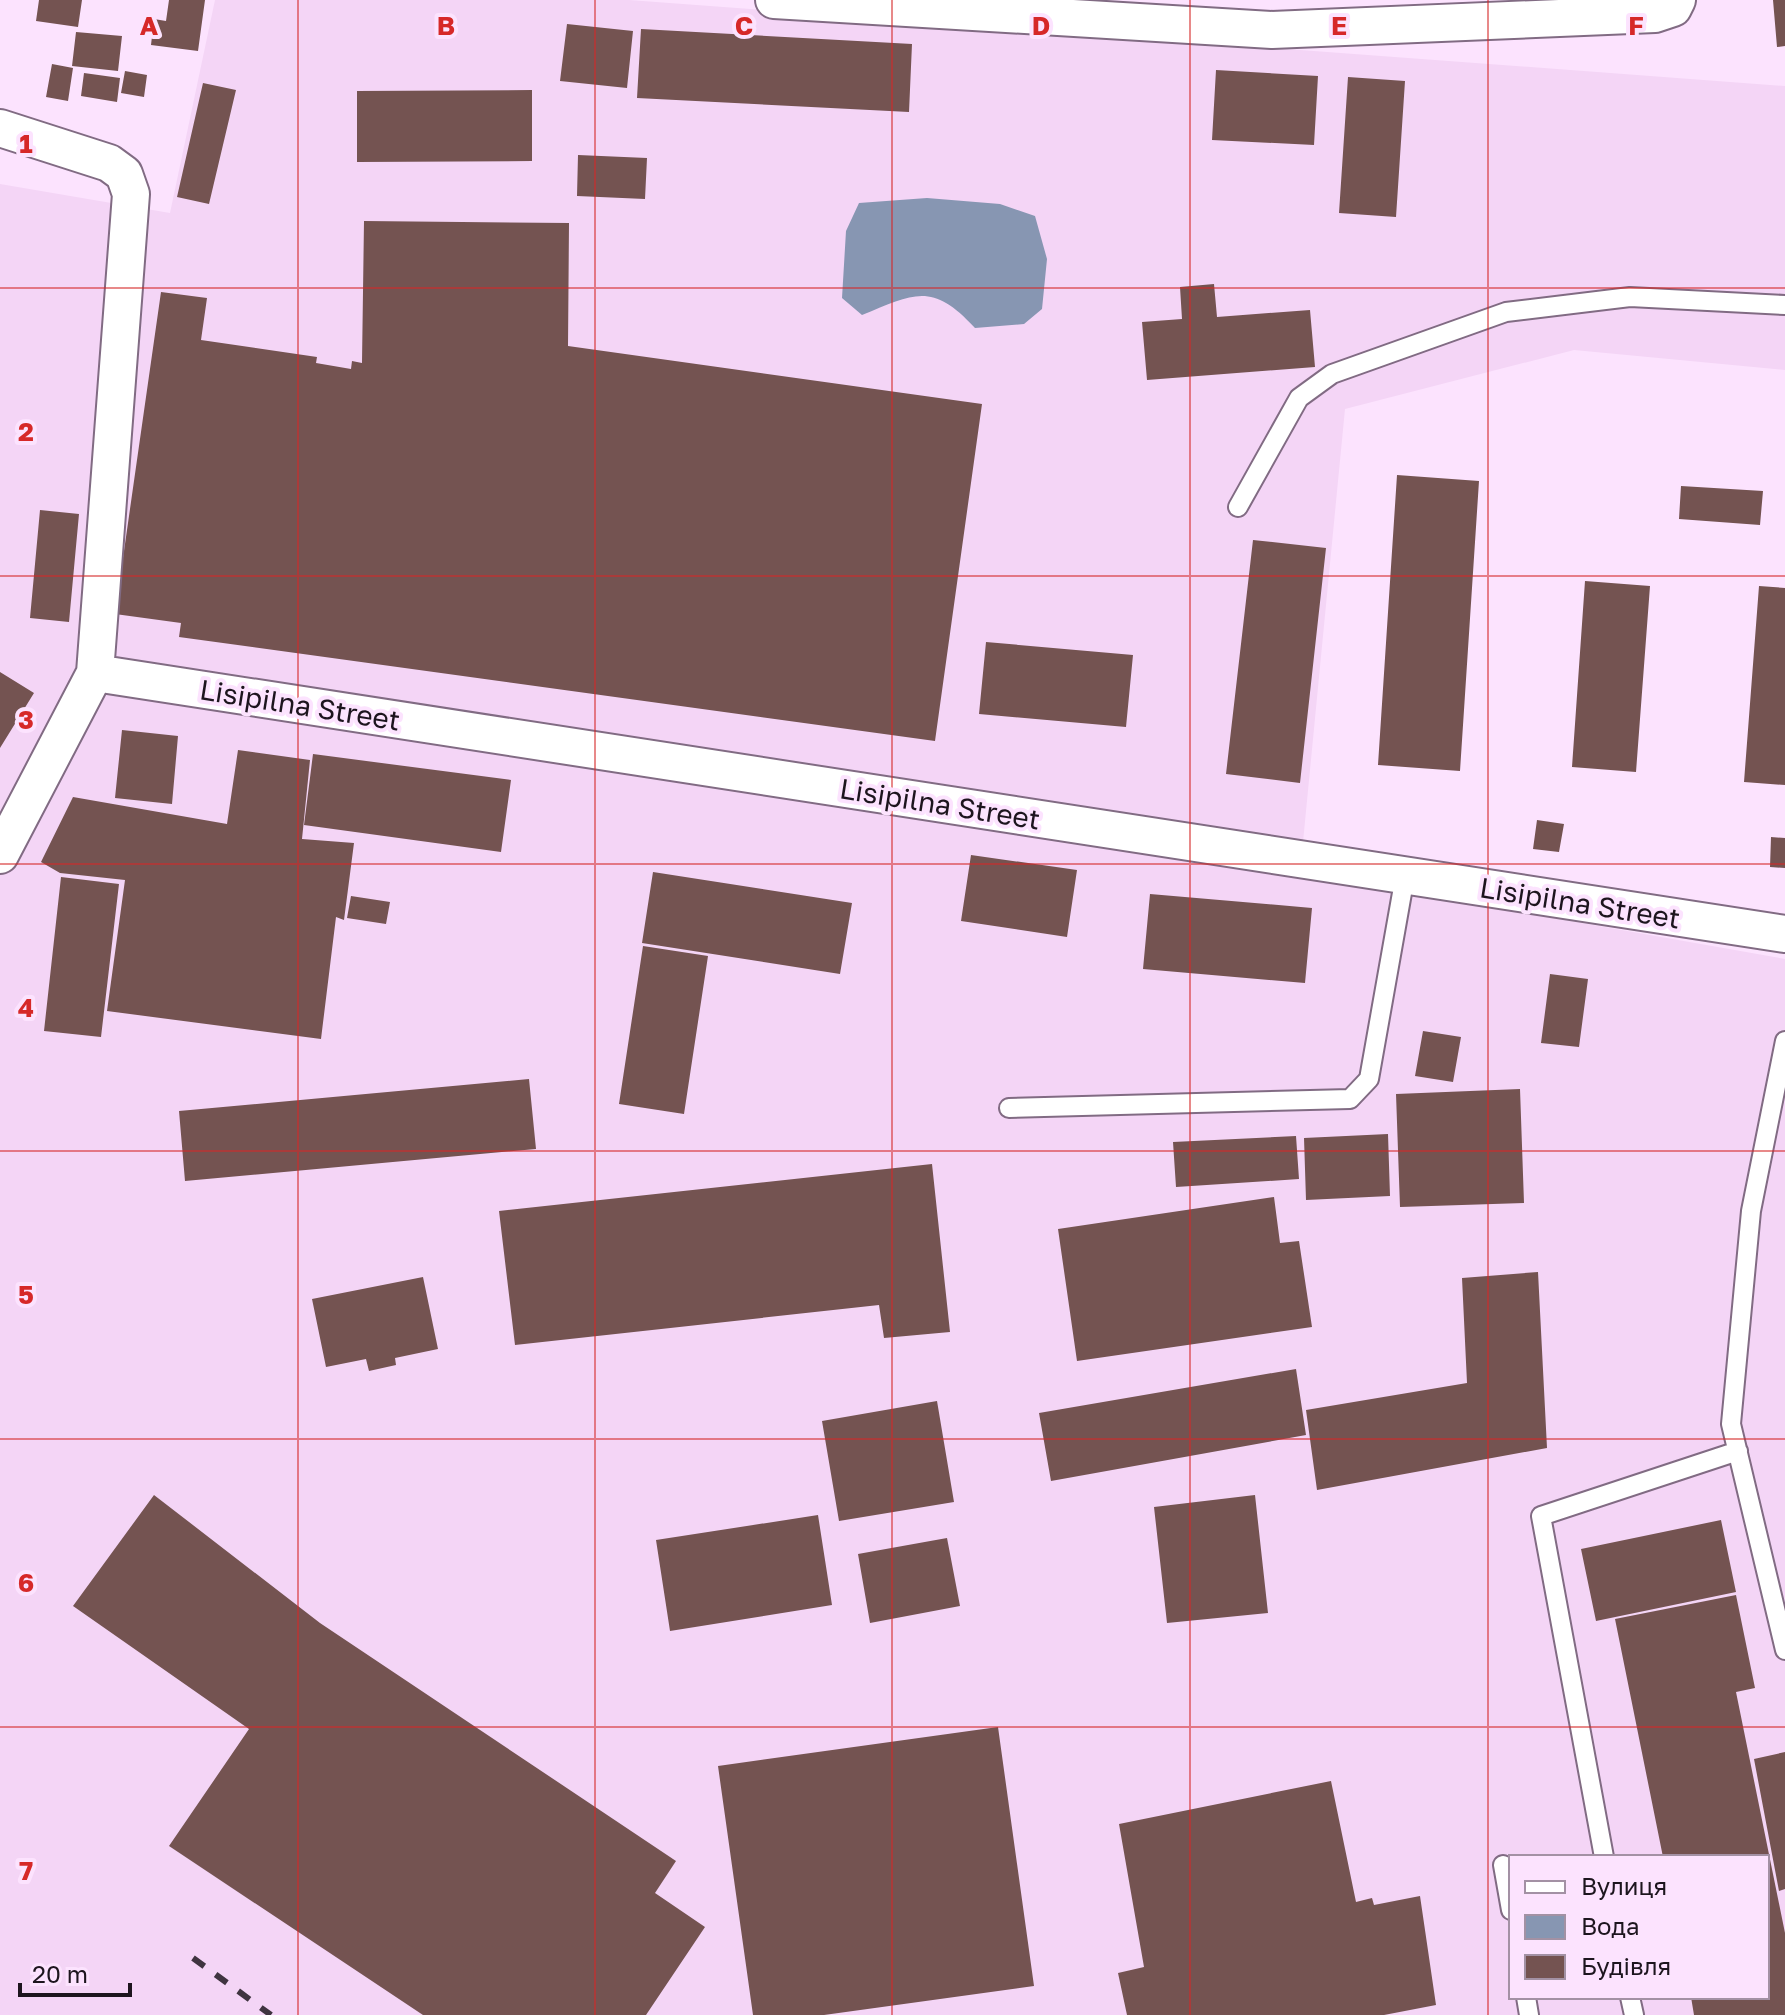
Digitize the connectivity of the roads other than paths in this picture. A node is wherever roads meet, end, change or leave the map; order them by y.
1 (774, 0) edge
2 (1675, 4) edge
3 (0, 128) edge
4 (1785, 305) edge
5 (1238, 507) dead end
6 (95, 673) junction
7 (0, 855) edge
8 (1405, 876) junction
9 (1785, 934) edge
10 (1785, 1041) edge
11 (1009, 1108) dead end
12 (1738, 1451) junction
13 (1785, 1650) edge
14 (1604, 1855) edge
15 (1503, 1865) dead end
16 (1509, 1899) edge

1 - 2 street
3 - 6 street
4 - 5 lane
6 - 7 street
6 - 8 street, Lisipilna Street
8 - 9 street, Lisipilna Street
8 - 11 lane
10 - 12 lane
12 - 13 lane
12 - 14 lane
15 - 16 lane

